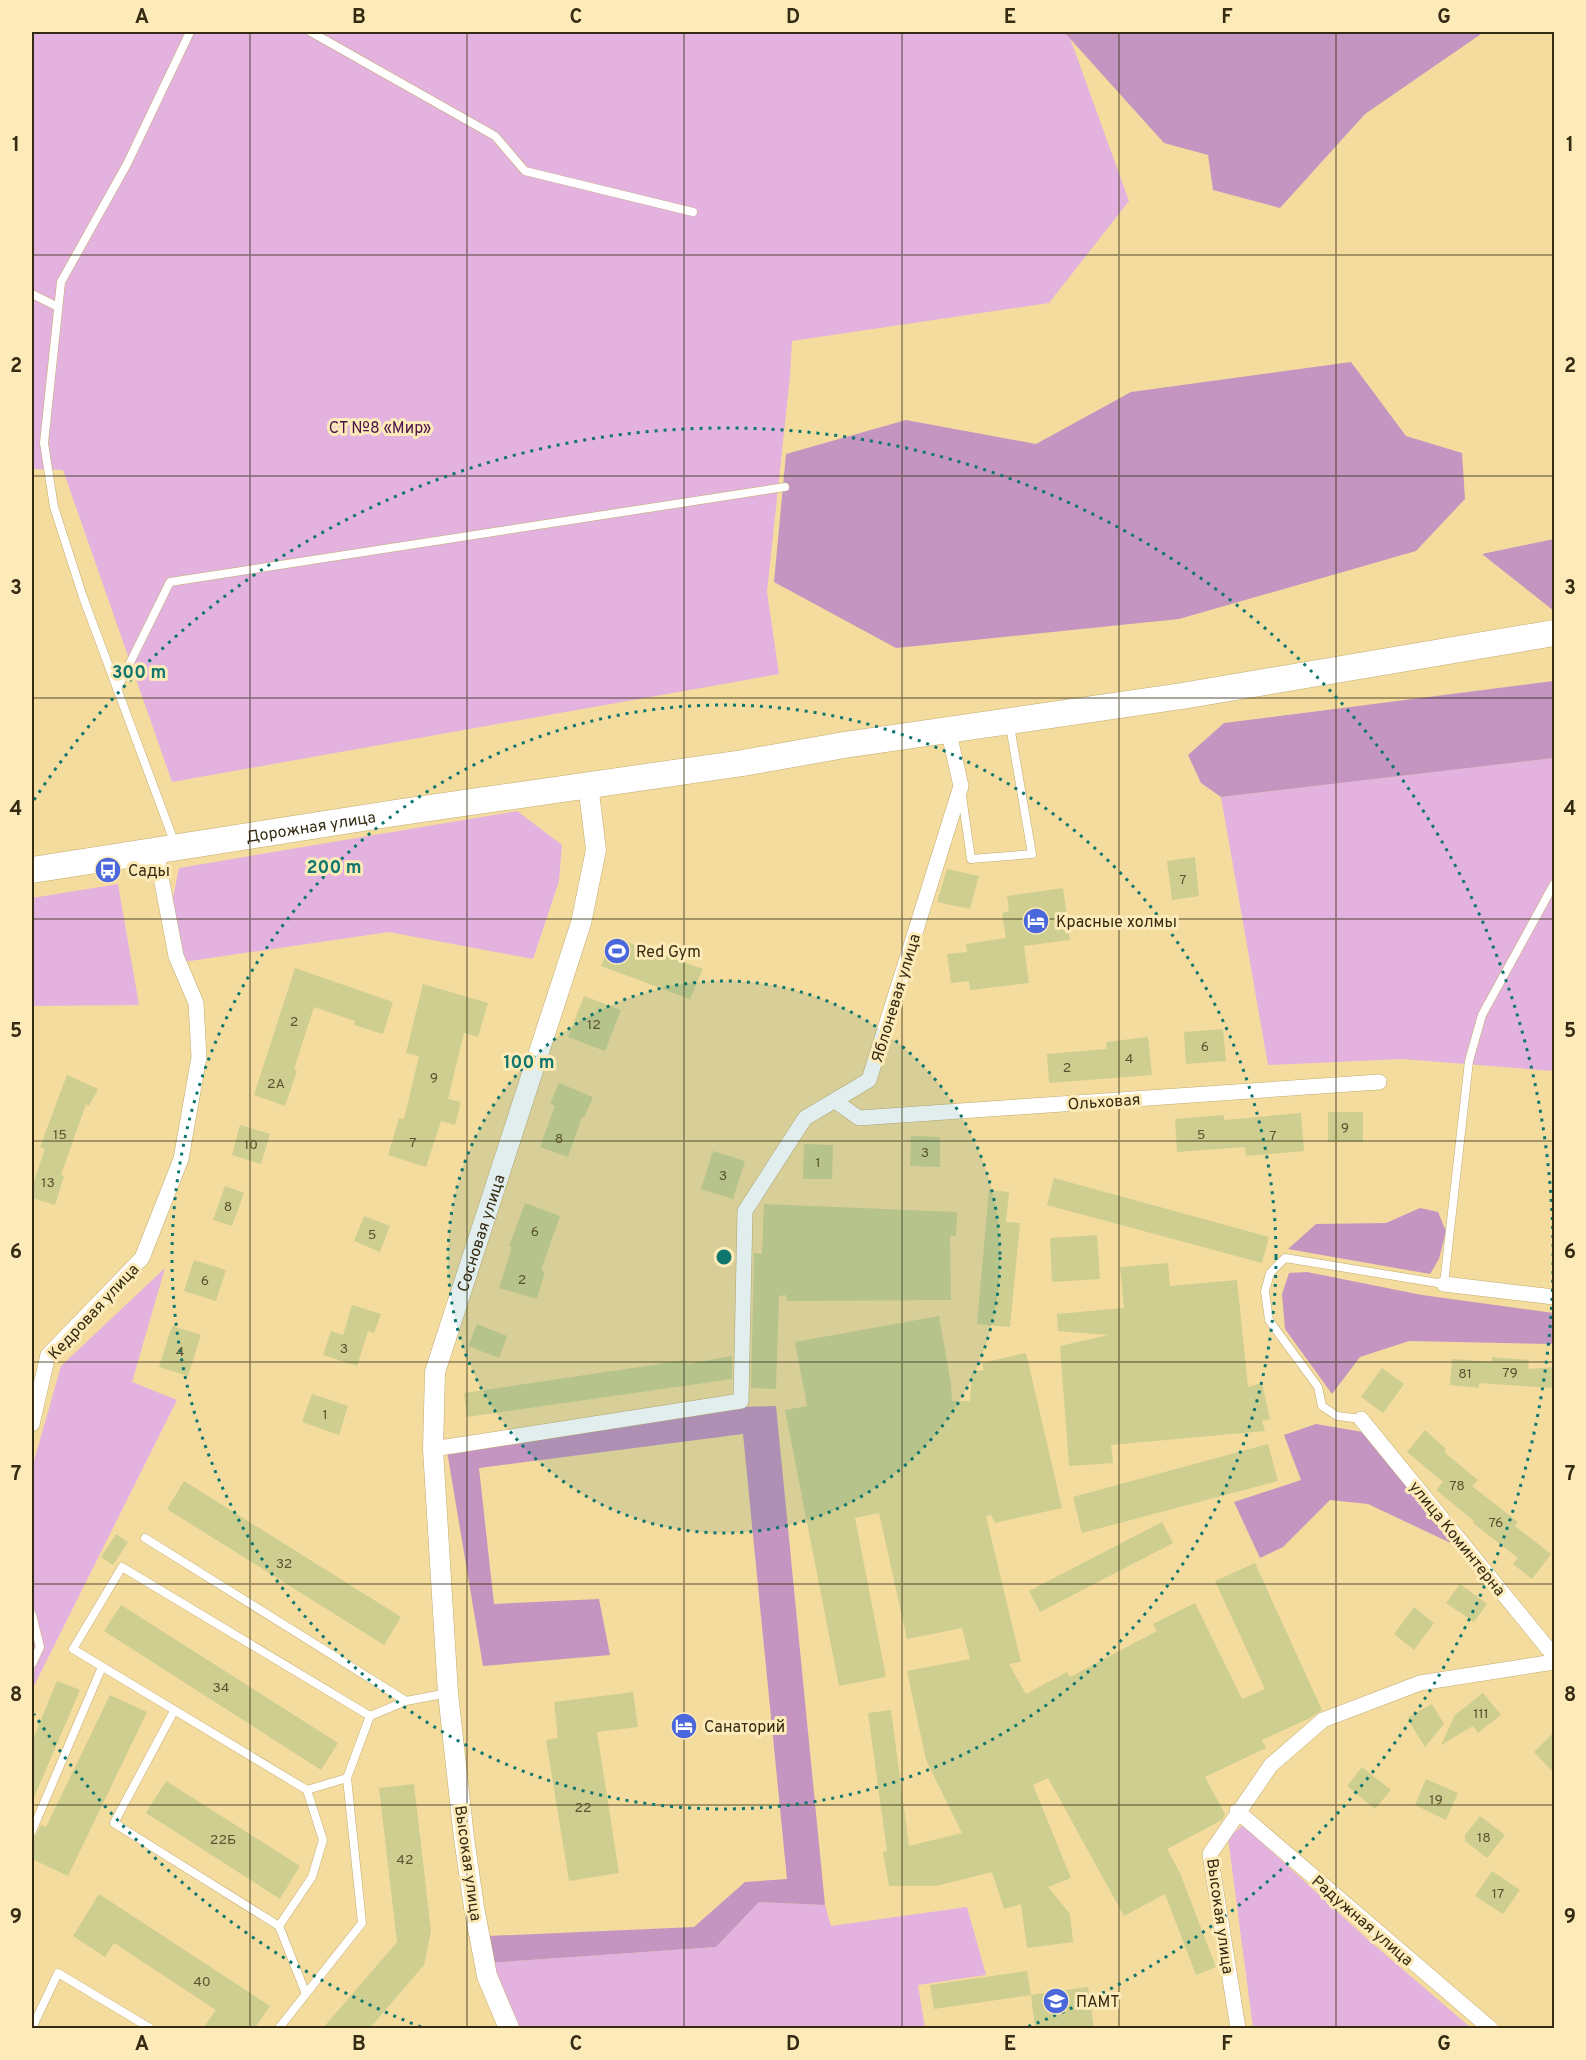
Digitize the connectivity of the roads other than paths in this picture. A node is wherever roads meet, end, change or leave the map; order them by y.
1 (190, 32) edge
2 (311, 32) edge
3 (693, 212) dead end
4 (32, 294) edge
5 (58, 307) junction
6 (785, 487) dead end
7 (1554, 633) edge
8 (117, 688) junction
9 (1009, 721) junction
10 (948, 729) junction
11 (588, 784) junction
12 (961, 786) junction
13 (167, 850) junction
14 (32, 870) edge
15 (1554, 884) edge
16 (1379, 1082) dead end
17 (835, 1101) junction
18 (1444, 1284) junction
19 (1554, 1297) edge
20 (1361, 1419) joint
21 (32, 1424) edge
22 (433, 1449) junction
23 (145, 1538) dead end
24 (32, 1615) edge
25 (1554, 1656) edge
26 (1554, 1662) edge
27 (32, 1664) edge
28 (102, 1667) junction
29 (448, 1693) junction
30 (406, 1701) junction
31 (174, 1711) junction
32 (369, 1716) junction
33 (347, 1778) junction
34 (307, 1790) junction
35 (1237, 1811) junction
36 (32, 1831) edge
37 (279, 1926) junction
38 (306, 1994) junction
39 (32, 2028) edge
40 (150, 2028) edge
41 (279, 2028) edge
42 (509, 2028) edge
43 (1238, 2028) edge
44 (1490, 2028) edge

1 - 5 lane
2 - 3 lane
4 - 5 lane
5 - 8 lane
6 - 8 lane
7 - 9 main road, Дорожная улица
8 - 13 lane
9 - 10 main road, Дорожная улица
9 - 12 lane
10 - 11 main road, Дорожная улица
10 - 12 street
11 - 13 main road, Дорожная улица
11 - 22 street, Сосновая улица
12 - 17 street, Яблоневая улица
13 - 14 main road, Дорожная улица
13 - 21 street, Кедровая улица
15 - 18 lane
16 - 17 street, Ольховая
17 - 22 street, Яблоневая улица
18 - 19 street
18 - 20 lane
20 - 25 street, улица Коминтерна
22 - 29 street, Сосновая улица
23 - 30 lane
24 - 27 lane
26 - 35 street
28 - 31 lane
28 - 32 lane
28 - 36 lane
29 - 30 lane
29 - 42 street, Высокая улица
30 - 32 lane
31 - 34 lane
31 - 37 lane
32 - 33 lane
33 - 34 lane
33 - 38 lane
34 - 37 lane
35 - 43 street, Высокая улица
35 - 44 street, Радужная улица
37 - 38 lane
38 - 41 lane
39 - 40 lane

